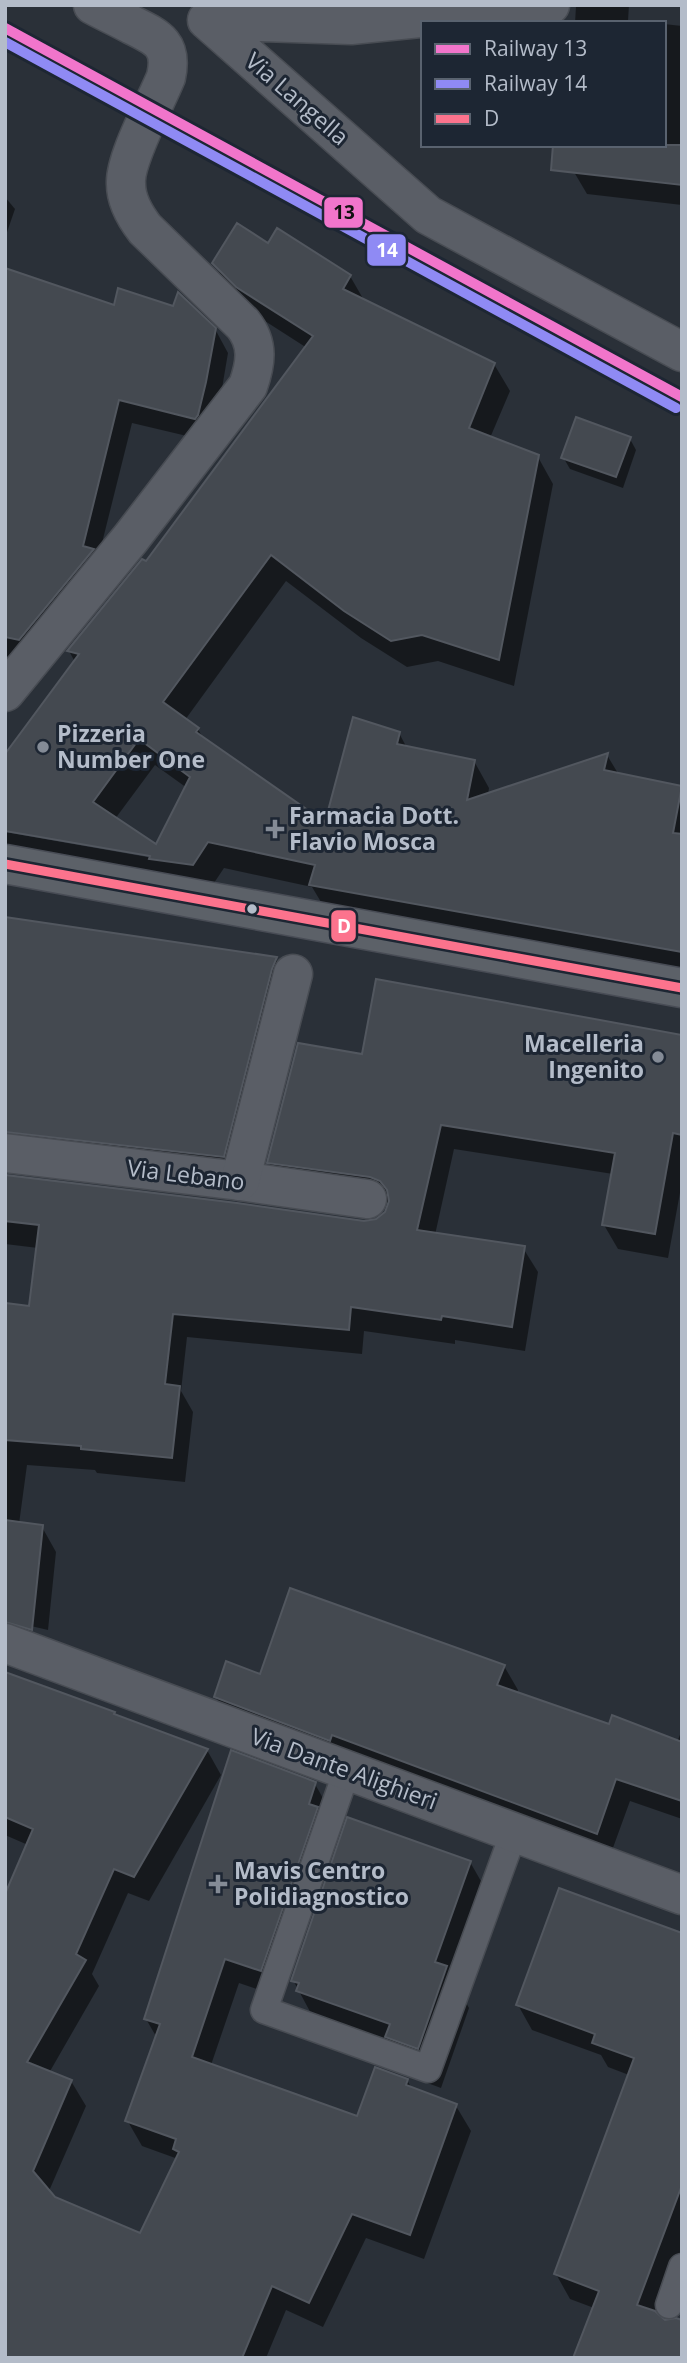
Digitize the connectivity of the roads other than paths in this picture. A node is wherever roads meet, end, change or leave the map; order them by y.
1 (93, 5) edge
2 (550, 5) edge
3 (201, 10) edge
4 (682, 352) edge
5 (10, 678) edge
6 (5, 864) edge
7 (293, 974) dead end
8 (682, 988) edge
9 (5, 1153) edge
10 (240, 1181) junction
11 (367, 1199) dead end
12 (5, 1643) edge
13 (347, 1770) junction
14 (514, 1832) junction
15 (682, 1895) edge
16 (682, 2267) edge
17 (668, 2305) dead end

1 - 5 street
2 - 3 street, Via Langella
3 - 4 street, Via Langella
6 - 8 main road
7 - 10 street
9 - 10 street, Via Lebano
10 - 11 street, Via Lebano
12 - 13 street, Via Dante Alighieri
13 - 14 street, Via Dante Alighieri
13 - 14 lane
14 - 15 street, Via Dante Alighieri
16 - 17 lane

